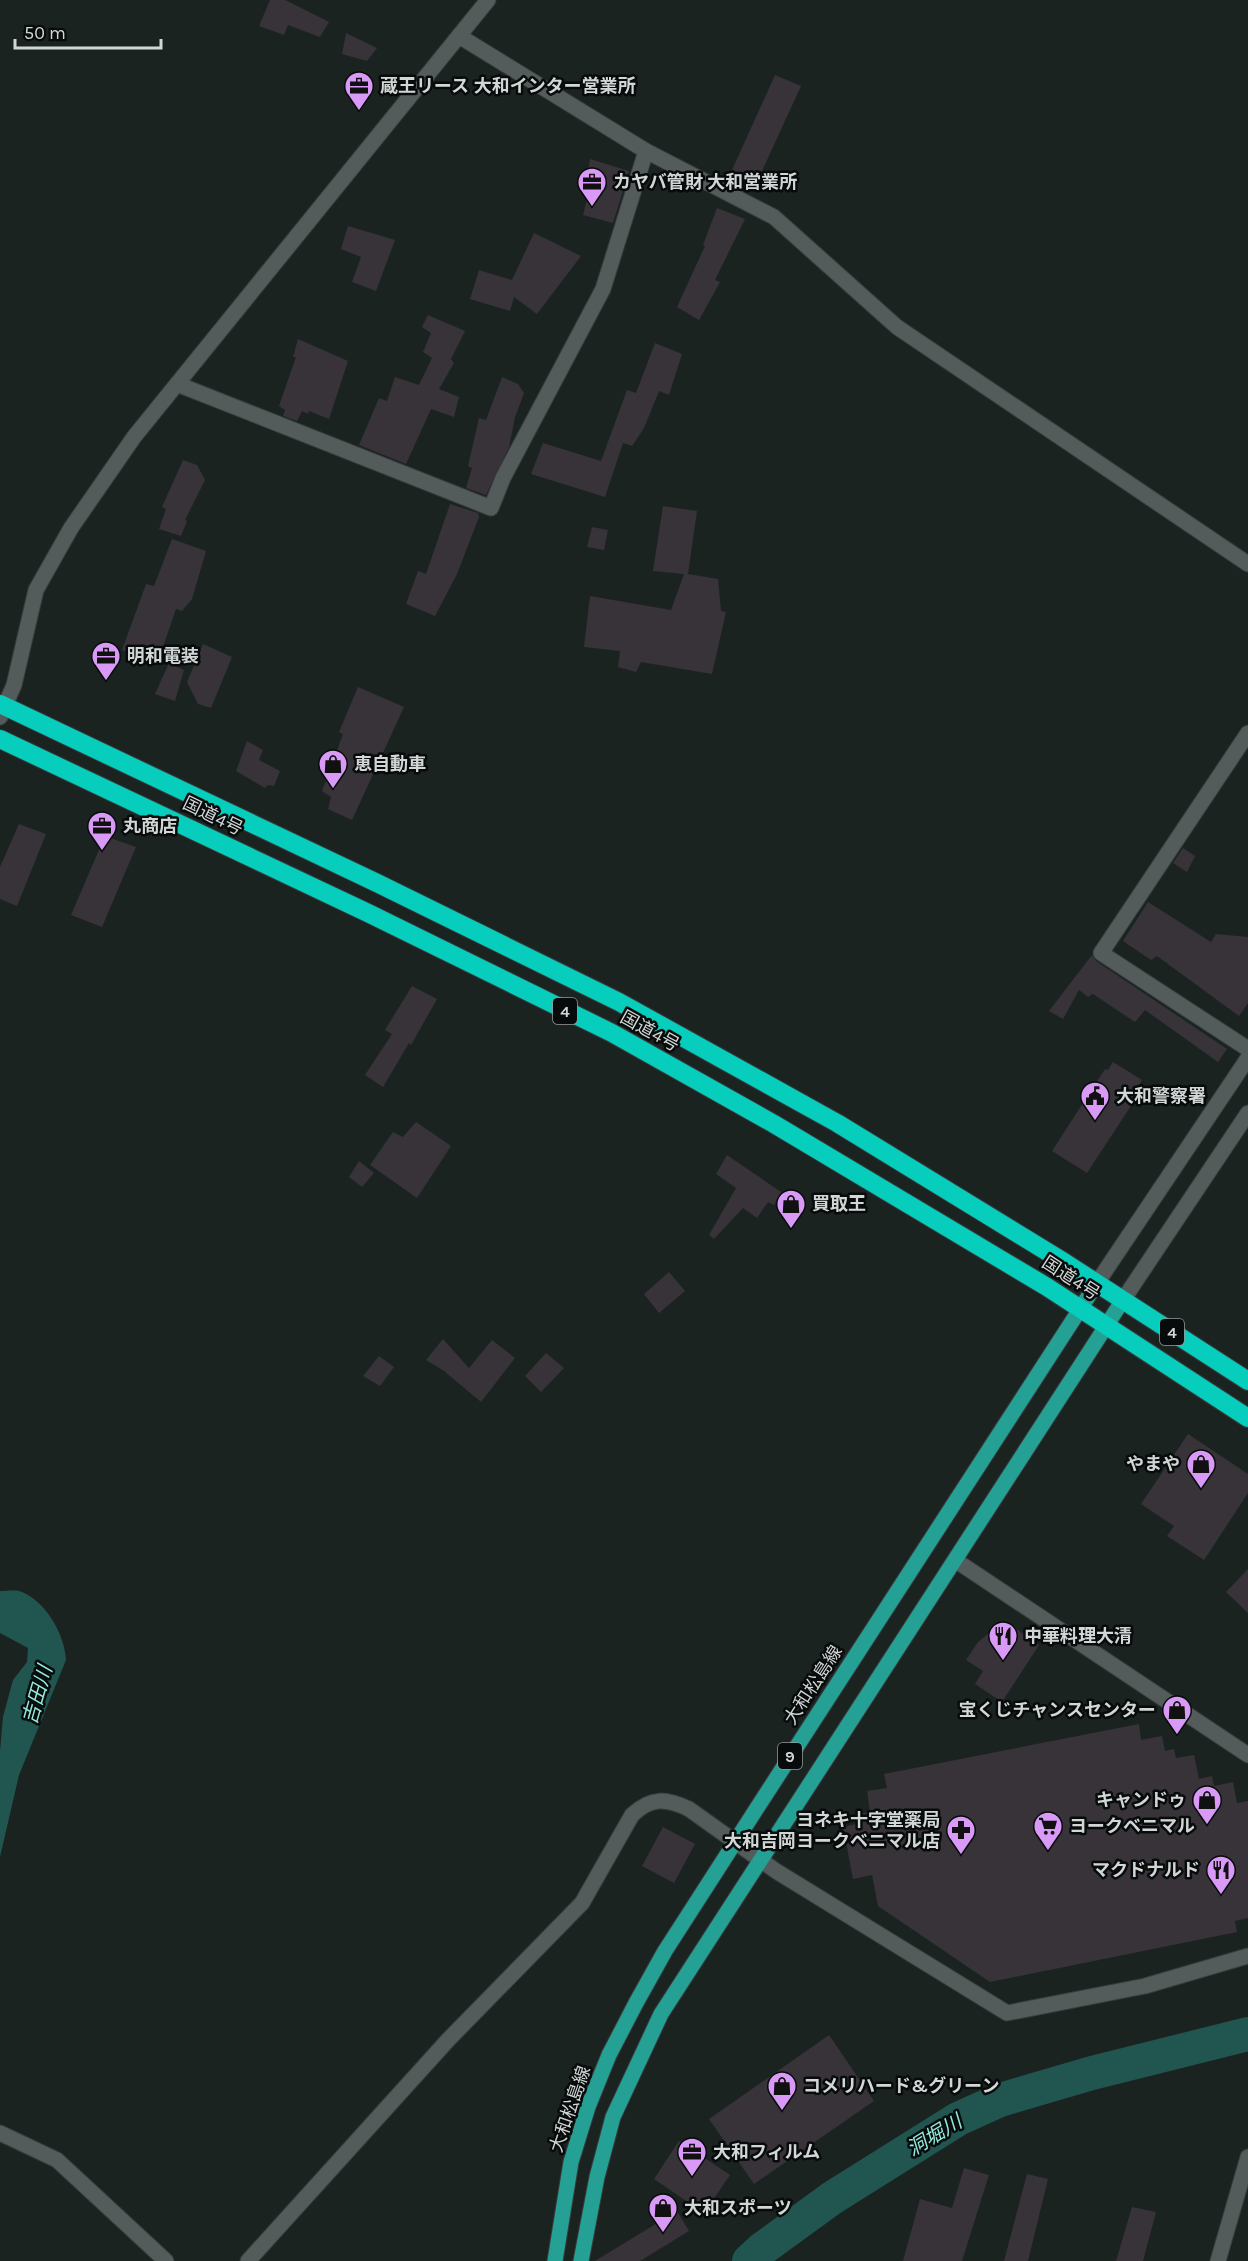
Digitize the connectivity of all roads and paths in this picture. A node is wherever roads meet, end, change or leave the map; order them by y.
1 (488, 0) edge
2 (459, 36) junction
3 (646, 151) junction
4 (177, 384) junction
5 (1248, 564) edge
6 (2, 709) edge
7 (1248, 733) edge
8 (0, 739) edge
9 (1248, 1049) edge
10 (1248, 1058) edge
11 (1248, 1113) edge
12 (1097, 1283) junction
13 (1123, 1300) junction
14 (1080, 1309) junction
15 (1107, 1326) junction
16 (1248, 1381) edge
17 (1248, 1418) edge
18 (955, 1560) junction
19 (1248, 1755) edge
20 (735, 1842) junction
21 (760, 1860) junction
22 (1244, 1963) edge
23 (0, 2133) edge
24 (1248, 2157) edge
25 (166, 2261) edge
26 (248, 2261) edge
27 (555, 2261) edge
28 (581, 2261) edge
29 (1218, 2261) edge

1 - 2 street
2 - 3 street
2 - 4 street
3 - 4 street
3 - 5 street
4 - 6 street
6 - 12 highway, 国道4号 / 4
7 - 9 street
8 - 14 highway, 国道4号 / 4
10 - 12 street
11 - 13 street
12 - 13 highway, 国道4号 / 4
12 - 14 main road, 大和松島線 / 9
13 - 15 main road, 9
13 - 16 highway, 国道4号 / 4
14 - 15 highway, 国道4号 / 4
14 - 20 main road, 大和松島線 / 9
15 - 17 highway, 国道4号 / 4
15 - 18 main road, 9
18 - 19 street
18 - 21 main road, 9
20 - 21 street
20 - 26 street
20 - 27 main road, 大和松島線 / 9
21 - 22 street
21 - 28 main road, 9
23 - 25 street
24 - 29 street

